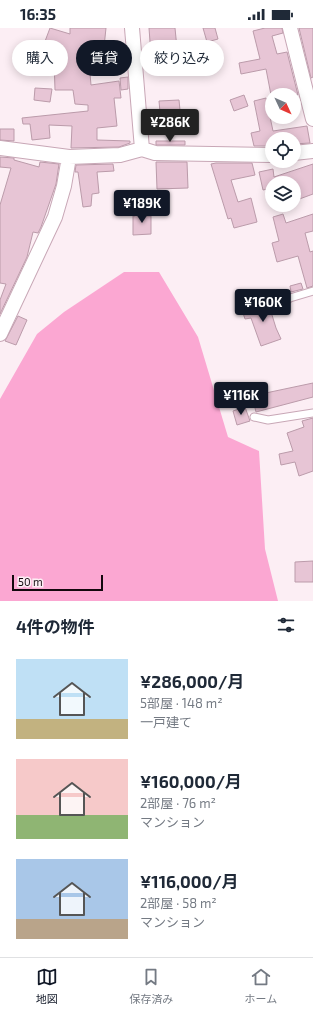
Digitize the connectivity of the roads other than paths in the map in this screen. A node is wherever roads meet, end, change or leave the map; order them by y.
1 (132, 28) edge
2 (290, 28) edge
3 (313, 119) edge
4 (0, 148) edge
5 (142, 149) junction
6 (313, 151) edge
7 (301, 152) edge
8 (265, 154) edge
9 (69, 157) junction
10 (313, 291) edge
11 (276, 309) dead end
12 (0, 334) edge
13 (313, 413) edge
14 (254, 417) dead end

1 - 5 street
2 - 3 street
4 - 9 street
5 - 8 street
5 - 9 street
6 - 7 street
9 - 12 street
10 - 11 lane
13 - 14 lane

